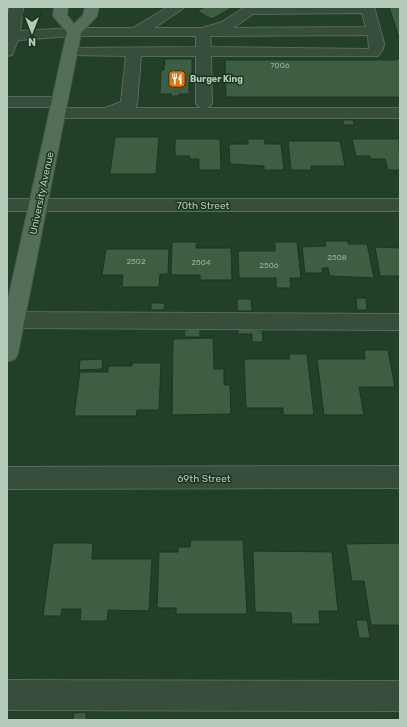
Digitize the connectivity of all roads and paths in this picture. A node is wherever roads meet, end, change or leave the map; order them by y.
1 (16, 7) edge
2 (61, 7) edge
3 (178, 7) edge
4 (368, 8) edge
5 (253, 9) edge
6 (94, 10) edge
7 (138, 31) junction
8 (373, 31) junction
9 (74, 32) junction
10 (203, 32) junction
11 (10, 36) edge
12 (70, 51) junction
13 (7, 52) edge
14 (134, 52) junction
15 (204, 52) junction
16 (204, 69) junction
17 (7, 102) edge
18 (400, 103) edge
19 (204, 104) junction
20 (129, 105) junction
21 (58, 108) junction
22 (400, 113) edge
23 (104, 114) junction
24 (7, 205) edge
25 (38, 205) junction
26 (400, 205) edge
27 (400, 322) edge
28 (10, 337) edge
29 (400, 477) edge
30 (7, 478) edge
31 (7, 695) edge
32 (400, 696) edge

1 - 11 street
2 - 9 main road
3 - 7 street
4 - 5 street
4 - 8 street
5 - 10 street
6 - 9 main road
7 - 9 street
7 - 10 street
8 - 10 street
8 - 15 street
9 - 11 street
9 - 12 main road, University Avenue
10 - 15 street
11 - 13 street
12 - 14 street
12 - 21 main road, University Avenue
14 - 15 street
14 - 20 street
15 - 16 street
16 - 19 street
16 - 20 street
17 - 21 street
18 - 19 street
19 - 20 street
20 - 23 street
21 - 23 street
21 - 25 main road, University Avenue
22 - 23 street
24 - 25 street, 70th Street
25 - 26 street, 70th Street
25 - 28 main road, University Avenue
27 - 28 street
29 - 30 street, 69th Street
31 - 32 street

